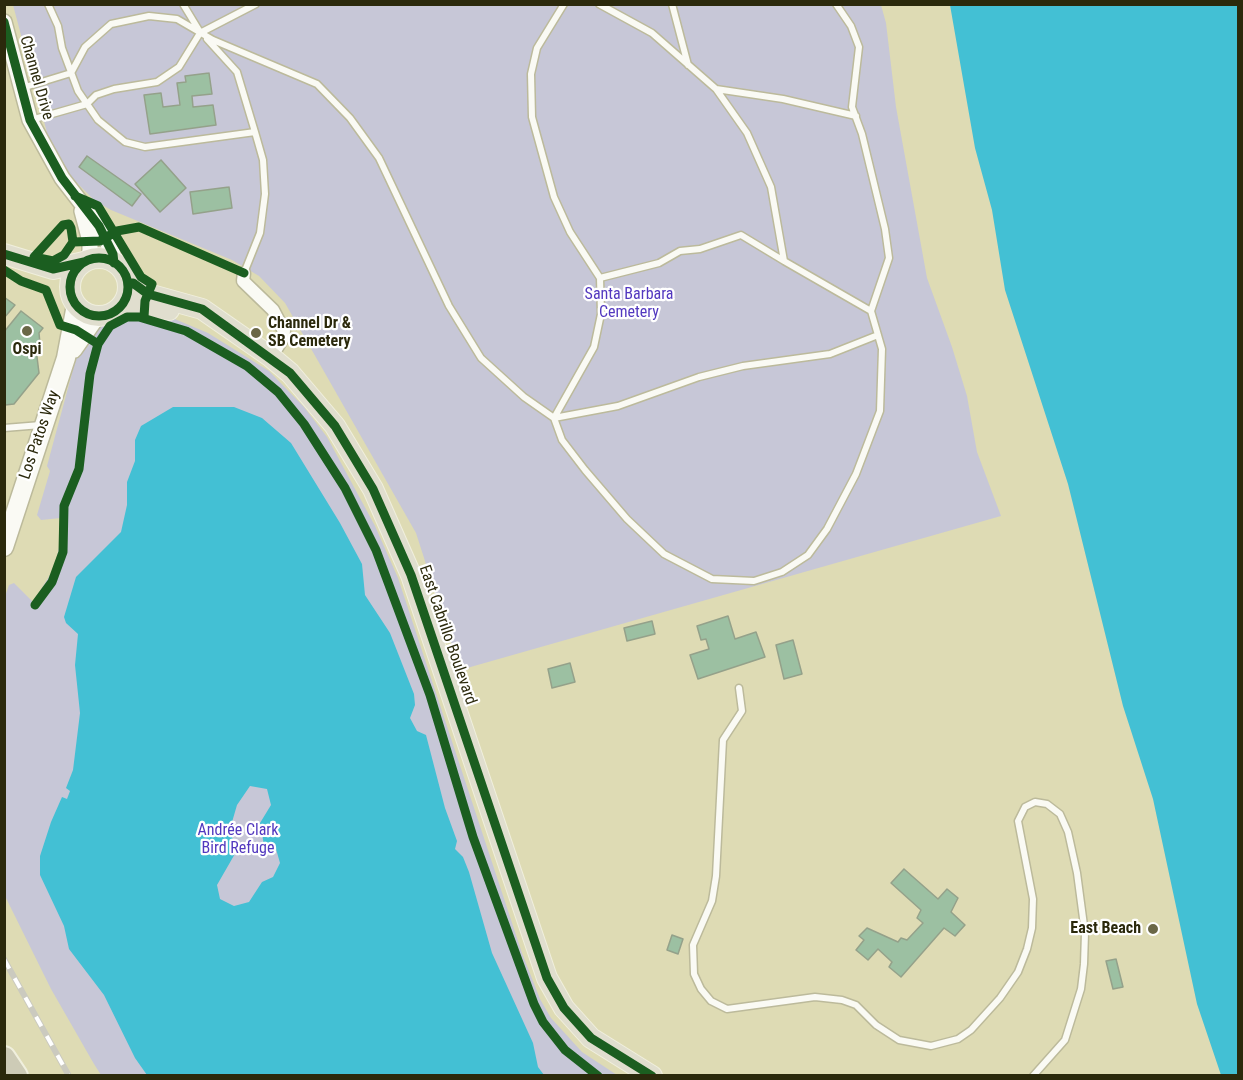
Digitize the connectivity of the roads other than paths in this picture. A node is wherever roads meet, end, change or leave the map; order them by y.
1 (48, 4) edge
2 (183, 4) edge
3 (256, 4) edge
4 (564, 4) edge
5 (599, 4) edge
6 (672, 4) edge
7 (836, 4) edge
8 (4, 22) edge
9 (200, 33) junction
10 (688, 65) junction
11 (71, 73) junction
12 (22, 88) junction
13 (716, 89) junction
14 (87, 104) junction
15 (856, 116) junction
16 (30, 120) junction
17 (255, 132) junction
18 (79, 203) junction
19 (4, 254) edge
20 (4, 261) edge
21 (87, 261) junction
22 (784, 261) junction
23 (119, 268) junction
24 (244, 273) joint
25 (600, 278) junction
26 (73, 298) junction
27 (116, 311) junction
28 (871, 311) junction
29 (96, 316) junction
30 (224, 327) junction
31 (878, 335) junction
32 (271, 357) junction
33 (66, 358) junction
34 (554, 418) junction
35 (45, 424) junction
36 (4, 428) edge
37 (5, 540) edge
38 (739, 688) dead end
39 (4, 1058) edge
40 (16, 1076) edge
41 (652, 1076) edge
42 (1033, 1076) edge

1 - 11 lane
2 - 9 lane
3 - 9 lane
4 - 25 lane
5 - 10 lane
6 - 10 lane
7 - 15 lane
8 - 12 street, Channel Drive
9 - 11 lane
9 - 14 lane
9 - 17 lane
9 - 34 lane
10 - 13 lane
11 - 12 lane
11 - 14 lane
12 - 16 street, Channel Drive
13 - 15 lane
13 - 22 lane
14 - 16 lane
14 - 17 lane
15 - 28 lane
16 - 18 street, Channel Drive
17 - 24 lane
18 - 21 street, Channel Drive
18 - 23 street, Channel Drive
19 - 21 main road
20 - 26 main road
21 - 23 main road
21 - 26 main road
22 - 25 lane
22 - 28 lane
23 - 27 main road
23 - 30 main road, East Cabrillo Boulevard
24 - 32 street
25 - 34 lane
26 - 29 main road
26 - 33 main road, Los Patos Way
27 - 29 main road
27 - 30 main road, East Cabrillo Boulevard
28 - 31 lane
29 - 33 main road, Los Patos Way
30 - 32 main road, East Cabrillo Boulevard
31 - 34 lane
31 - 34 lane
32 - 41 main road, East Cabrillo Boulevard
33 - 35 main road, Los Patos Way
35 - 36 lane
35 - 37 main road, Los Patos Way
38 - 42 lane
39 - 40 highway

